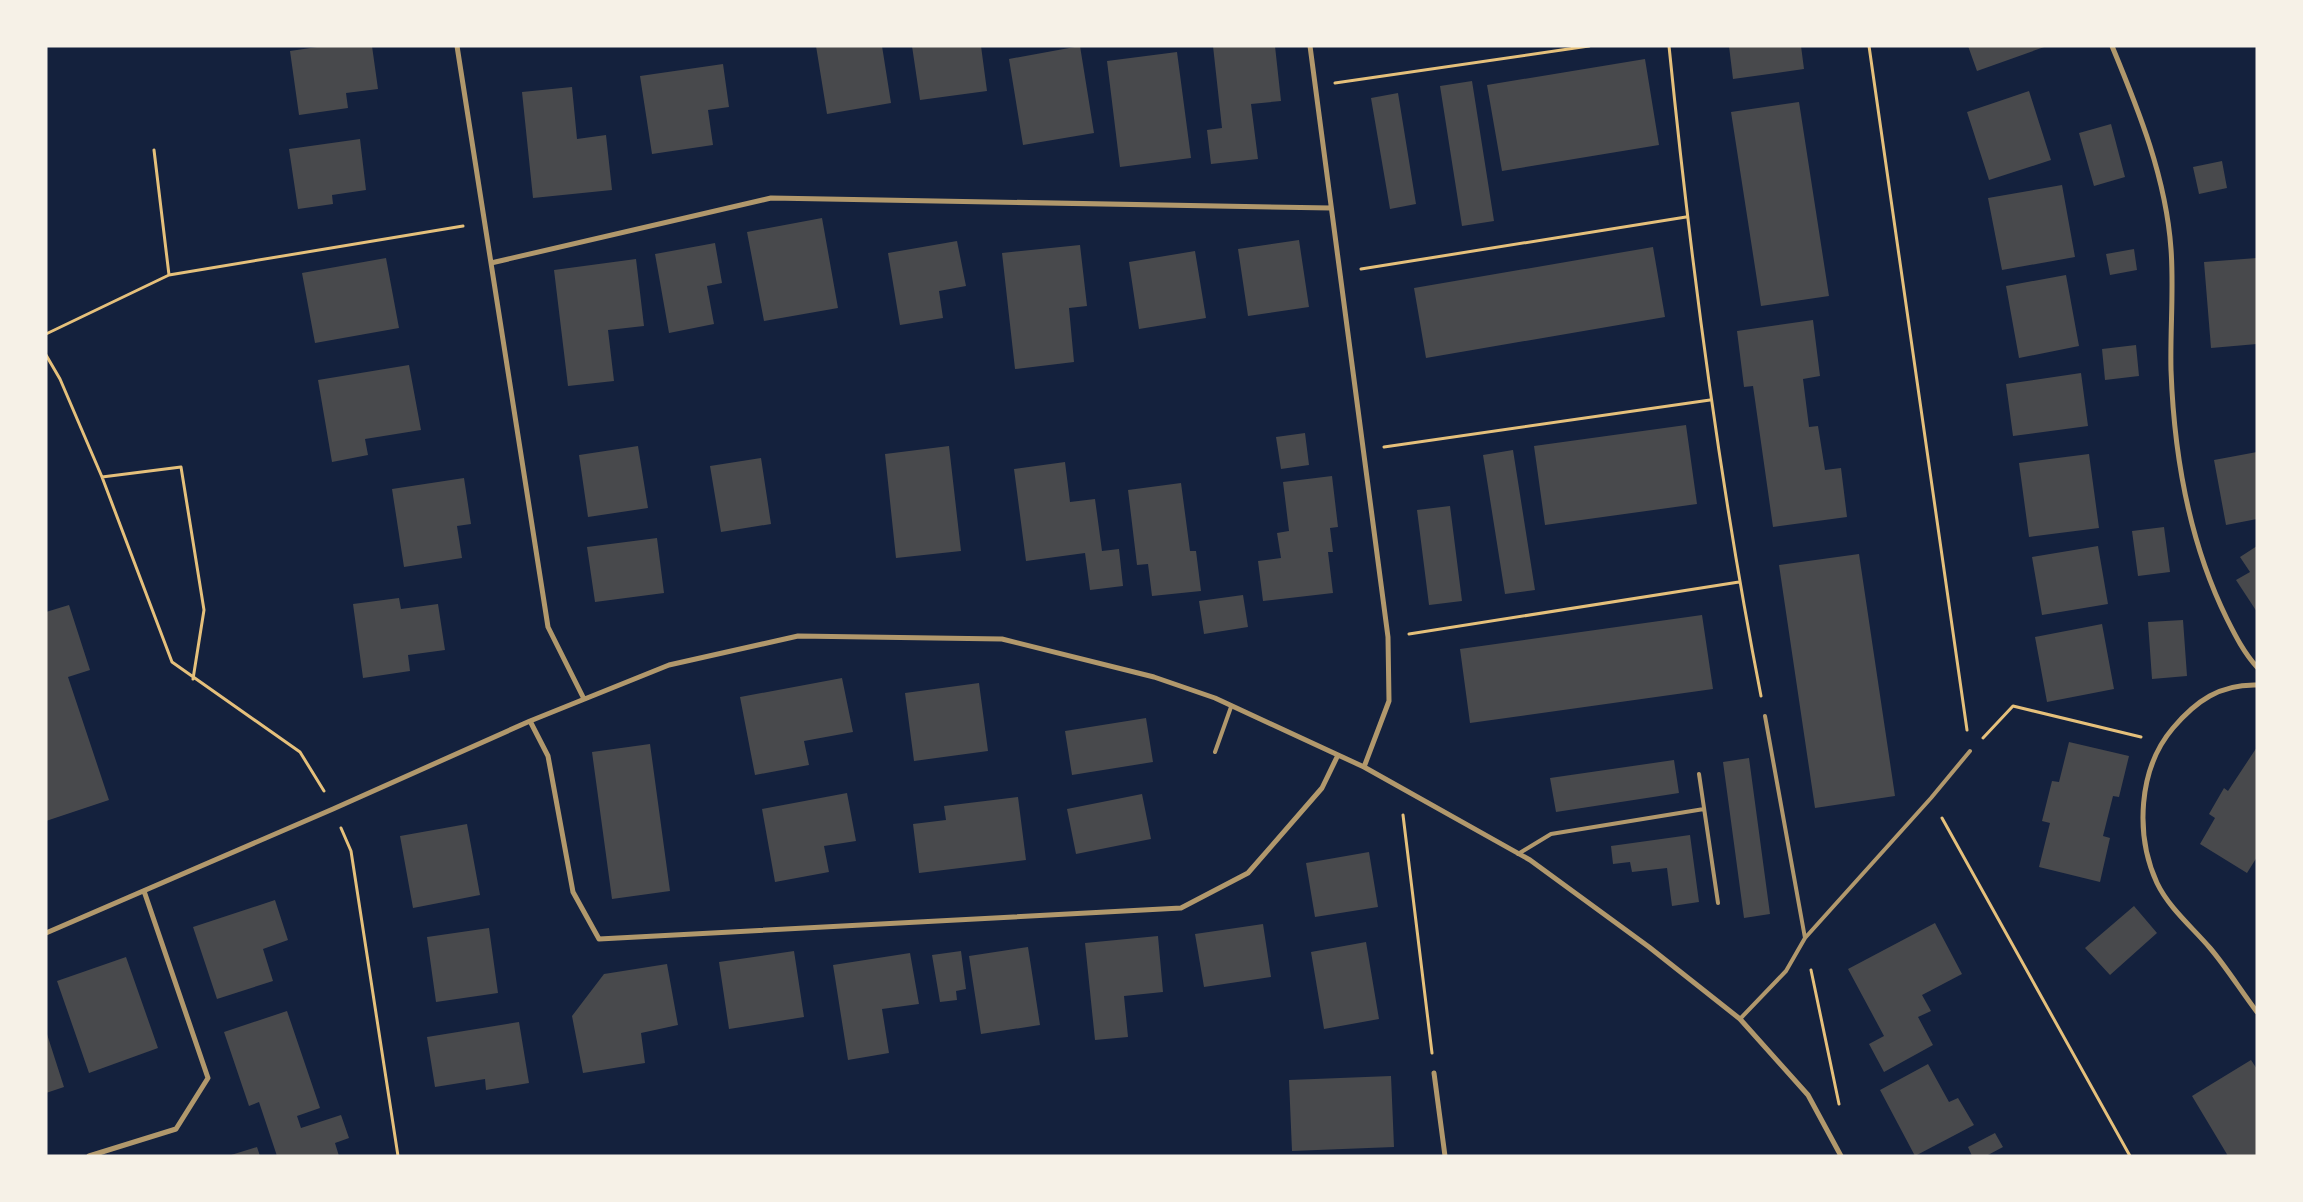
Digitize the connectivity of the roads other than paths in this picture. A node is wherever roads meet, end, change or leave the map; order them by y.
1 (457, 46) edge
2 (1310, 46) edge
3 (2112, 46) edge
4 (1331, 208) junction
5 (491, 263) junction
6 (2257, 667) edge
7 (2257, 685) edge
8 (584, 699) junction
9 (1232, 707) junction
10 (1765, 716) road end
11 (530, 721) junction
12 (1970, 751) road end
13 (1215, 752) dead end
14 (1338, 755) junction
15 (1364, 767) junction
16 (1699, 774) dead end
17 (1704, 809) junction
18 (1518, 854) junction
19 (144, 890) junction
20 (1718, 903) dead end
21 (46, 933) edge
22 (1805, 938) junction
23 (2257, 1012) edge
24 (1740, 1019) junction
25 (1434, 1073) road end
26 (90, 1156) edge
27 (1445, 1156) edge
28 (1841, 1156) edge

1 - 5 street
2 - 4 street
3 - 6 street
4 - 5 street
4 - 15 street
5 - 8 street
7 - 23 street
8 - 9 street
8 - 11 street
9 - 13 lane
9 - 14 street
10 - 22 lane
11 - 14 street
11 - 19 street
12 - 22 lane
14 - 15 street
15 - 18 street
16 - 17 lane
17 - 18 lane
17 - 20 lane
18 - 24 street
19 - 21 street
19 - 26 street
22 - 24 lane
24 - 28 street
25 - 27 street

